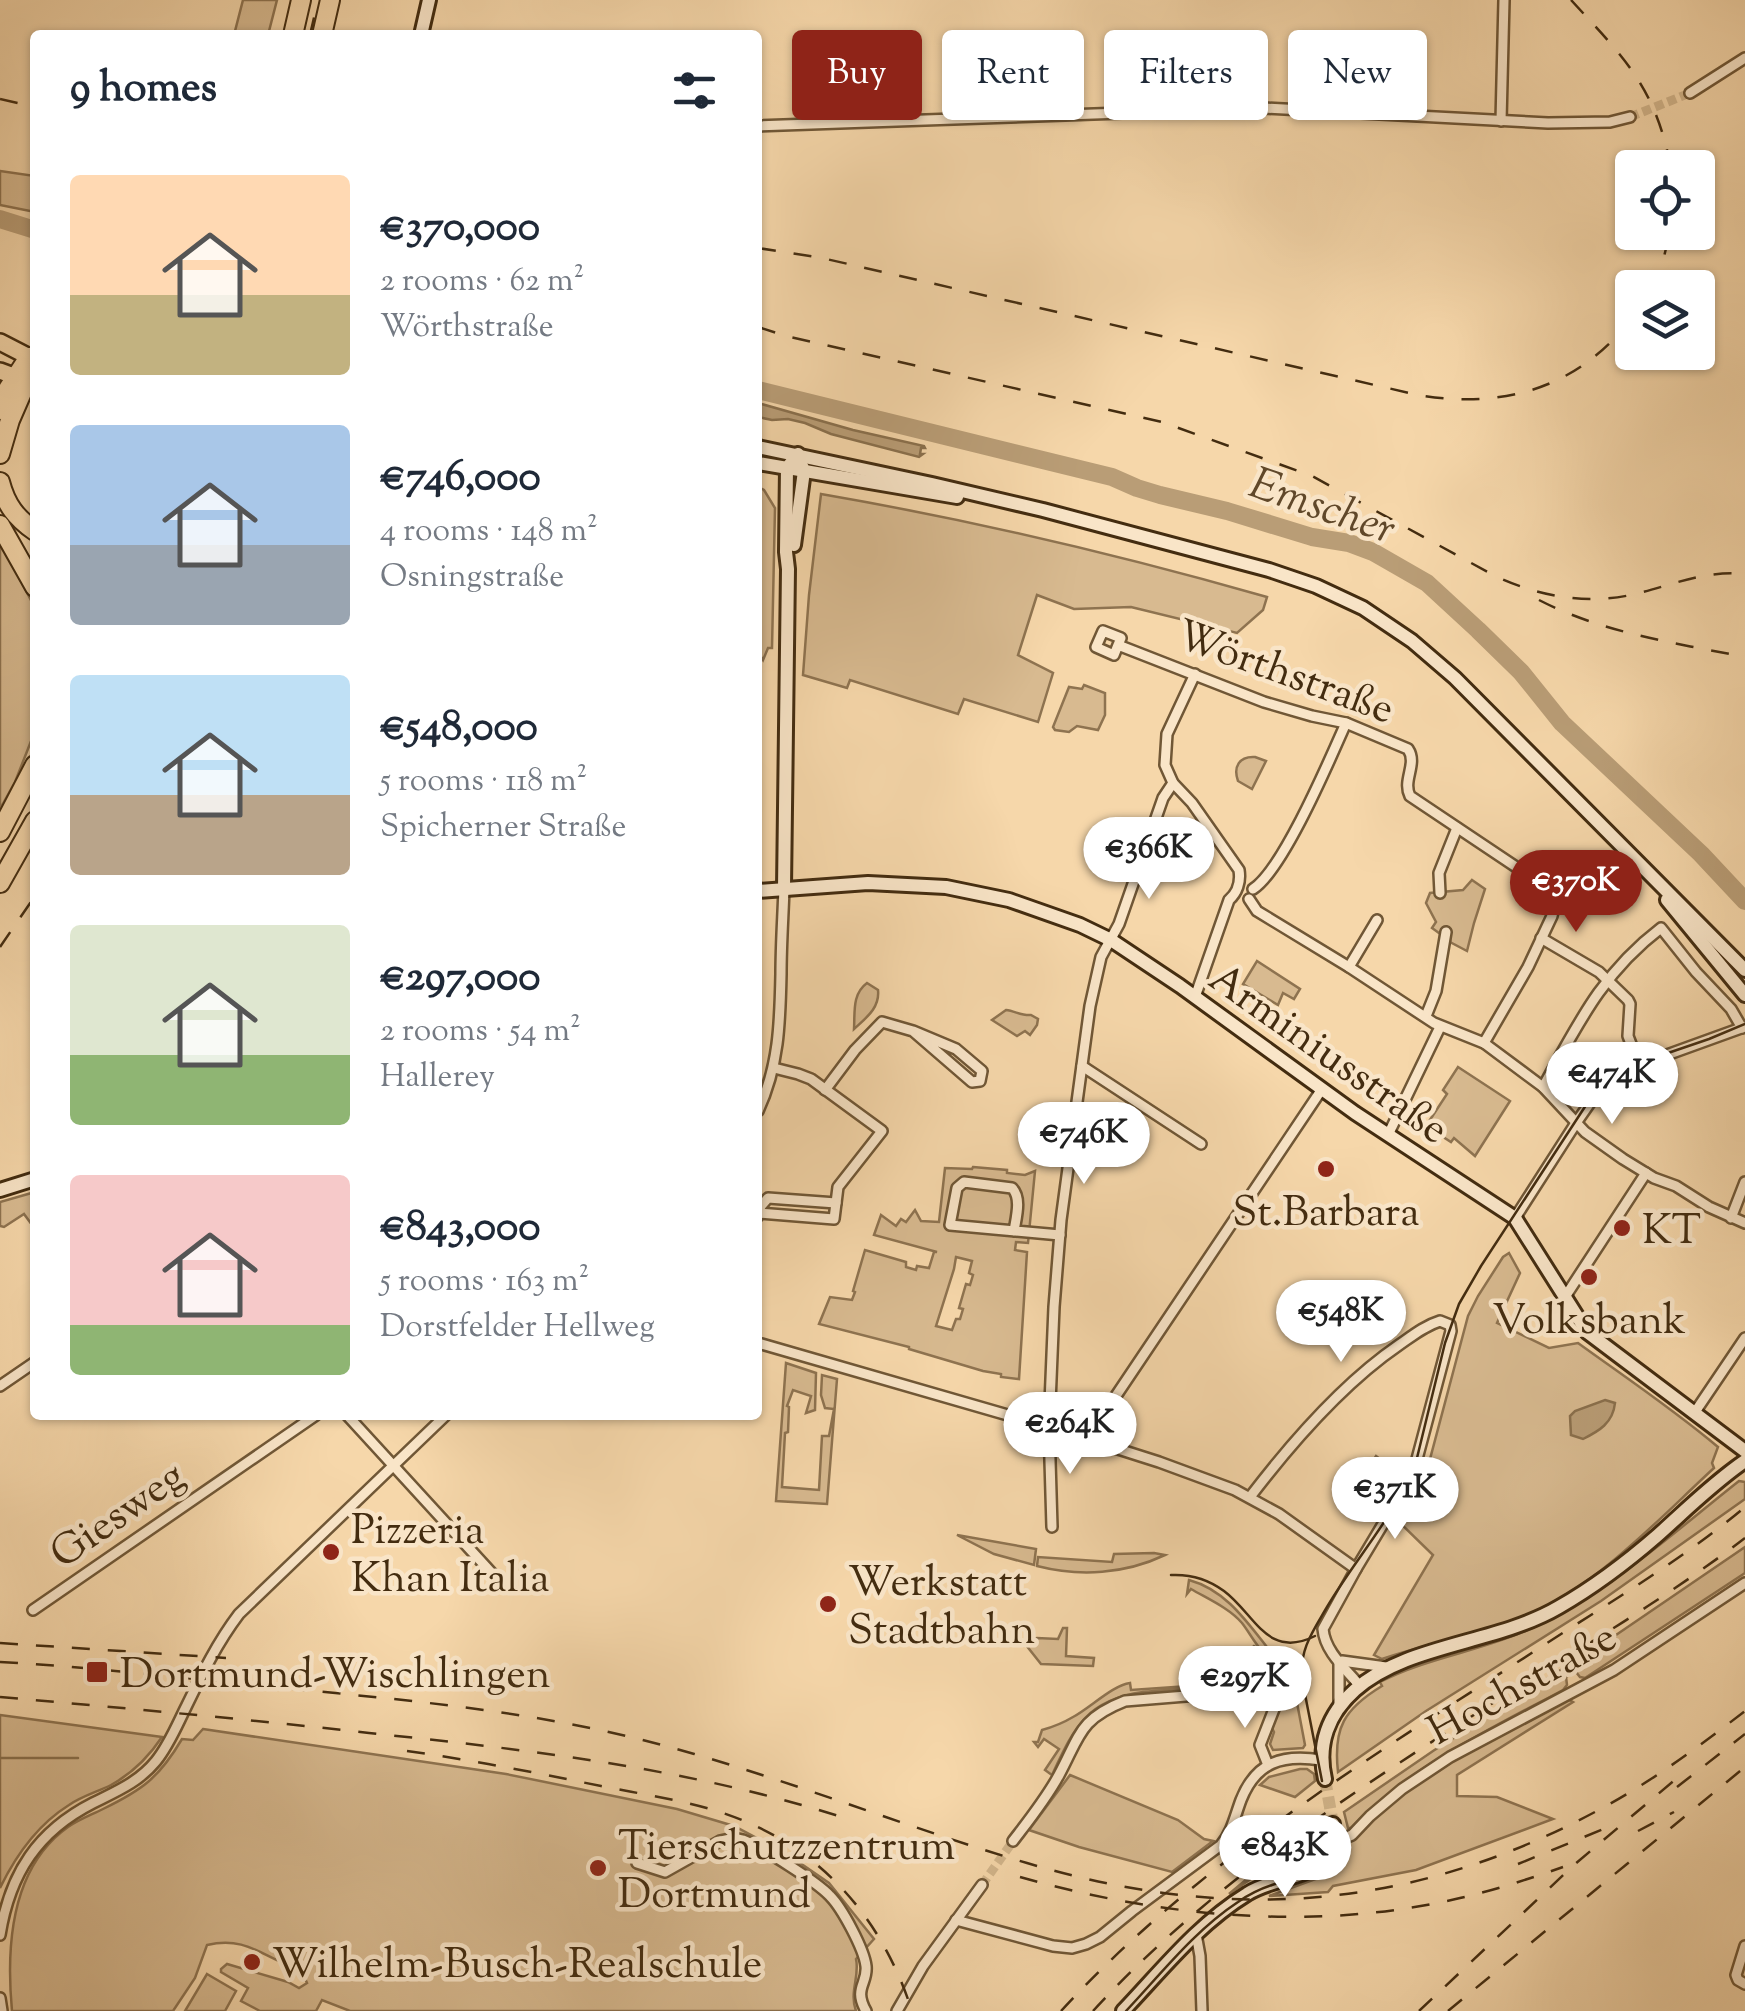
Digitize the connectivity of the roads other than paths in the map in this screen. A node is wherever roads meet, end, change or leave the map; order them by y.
1 (302, 0) edge
2 (330, 0) edge
3 (430, 0) edge
4 (1504, 0) edge
5 (294, 30) edge
6 (323, 30) edge
7 (421, 30) edge
8 (1745, 58) edge
9 (1690, 93) tunnel mouth
10 (1630, 117) tunnel mouth
11 (1501, 120) junction
12 (762, 126) edge
13 (0, 342) edge
14 (30, 357) edge
15 (19, 378) edge
16 (30, 403) edge
17 (5, 415) edge
18 (762, 448) edge
19 (0, 454) edge
20 (798, 454) junction
21 (762, 464) edge
22 (787, 468) junction
23 (804, 471) junction
24 (0, 482) edge
25 (1044, 510) junction
26 (0, 525) edge
27 (30, 527) edge
28 (788, 569) junction
29 (30, 578) edge
30 (1118, 644) dead end
31 (1195, 674) junction
32 (1346, 723) junction
33 (30, 775) edge
34 (1173, 783) junction
35 (1457, 828) junction
36 (30, 830) edge
37 (0, 832) edge
38 (1642, 866) junction
39 (0, 882) edge
40 (784, 888) junction
41 (1238, 889) junction
42 (762, 891) edge
43 (1440, 893) dead end
44 (1251, 894) junction
45 (1377, 920) dead end
46 (1446, 932) dead end
47 (1541, 938) junction
48 (1111, 940) junction
49 (1349, 967) junction
50 (1745, 970) edge
51 (1607, 979) junction
52 (1745, 995) edge
53 (1195, 997) junction
54 (1426, 1016) junction
55 (1440, 1027) junction
56 (1743, 1027) edge
57 (913, 1031) junction
58 (1484, 1043) junction
59 (1639, 1064) junction
60 (1082, 1066) junction
61 (774, 1068) junction
62 (1543, 1087) junction
63 (1322, 1089) junction
64 (825, 1090) junction
65 (762, 1102) edge
66 (1576, 1123) junction
67 (1388, 1135) junction
68 (1201, 1144) dead end
69 (1646, 1173) junction
70 (30, 1181) edge
71 (1745, 1182) edge
72 (0, 1190) edge
73 (836, 1203) junction
74 (762, 1205) edge
75 (762, 1215) edge
76 (1515, 1218) junction
77 (1731, 1218) junction
78 (1745, 1223) edge
79 (1014, 1231) junction
80 (1060, 1235) junction
81 (1565, 1298) junction
82 (1745, 1338) edge
83 (762, 1344) edge
84 (30, 1365) edge
85 (0, 1386) edge
86 (1695, 1412) junction
87 (309, 1420) edge
88 (351, 1420) edge
89 (441, 1420) edge
90 (1050, 1427) junction
91 (1087, 1439) junction
92 (1745, 1451) edge
93 (1745, 1461) edge
94 (392, 1466) junction
95 (1250, 1497) junction
96 (1052, 1527) dead end
97 (1356, 1569) junction
98 (499, 1581) dead end
99 (1745, 1583) edge
100 (53, 1596) junction
101 (61, 1608) dead end
102 (33, 1610) dead end
103 (1339, 1660) junction
104 (1388, 1667) junction
105 (1360, 1686) junction
106 (1338, 1707) junction
107 (1321, 1760) junction
108 (1268, 1765) junction
109 (1325, 1779) tunnel mouth
110 (1333, 1824) tunnel mouth
111 (1013, 1841) tunnel mouth
112 (1333, 1844) junction
113 (637, 1863) dead end
114 (982, 1884) tunnel mouth
115 (956, 1920) junction
116 (1196, 1934) junction
117 (0, 1935) edge
118 (1745, 1946) edge
119 (1745, 1984) edge
120 (0, 1998) edge
121 (2, 2011) edge
122 (866, 2011) edge
123 (897, 2011) edge
124 (1123, 2011) edge
125 (1202, 2011) edge

1 - 5 highway
2 - 6 highway
3 - 7 main road
4 - 11 street
8 - 9 street
10 - 11 street
11 - 12 street
13 - 14 main road
15 - 17 highway
16 - 17 highway
17 - 19 highway
18 - 20 main road
20 - 22 main road
20 - 23 main road
20 - 25 main road
21 - 22 main road
22 - 23 main road
22 - 28 main road
23 - 25 main road
23 - 28 main road
24 - 27 highway
25 - 38 main road
26 - 29 highway
28 - 40 main road
30 - 31 street, Wörthstraße
31 - 32 street, Wörthstraße
31 - 34 street
32 - 35 street, Wörthstraße
32 - 44 street
33 - 37 highway
34 - 41 street
34 - 48 street
35 - 43 street
35 - 47 street, Wörthstraße
36 - 39 highway
38 - 50 main road
38 - 52 main road
40 - 42 main road, Arminiusstraße
40 - 48 main road, Arminiusstraße
40 - 61 street
41 - 44 street
41 - 44 street
41 - 53 street
44 - 49 street
45 - 49 street
46 - 54 street
47 - 51 street
47 - 58 street, Wörthstraße
48 - 53 main road, Arminiusstraße
48 - 60 street
49 - 54 street
51 - 56 street
51 - 59 street
51 - 62 street
53 - 63 main road, Arminiusstraße
54 - 55 street
55 - 58 street
55 - 67 street
56 - 59 street
57 - 57 street
57 - 64 street
58 - 62 street
59 - 66 street
60 - 68 street
60 - 80 street
61 - 64 street
61 - 65 street
62 - 66 street
63 - 67 main road, Arminiusstraße
63 - 91 street
64 - 73 street
66 - 69 street
66 - 76 street
67 - 76 main road, Arminiusstraße
69 - 77 street
69 - 81 street
70 - 72 main road
71 - 77 street
73 - 74 street
73 - 75 street
76 - 81 main road
77 - 78 street
79 - 79 street
79 - 80 street
80 - 90 street
81 - 86 main road
82 - 86 street
83 - 90 street
84 - 85 street
86 - 92 main road
87 - 100 street, Giesweg
88 - 94 street
89 - 94 street
90 - 91 street
90 - 96 street
91 - 95 street
93 - 104 main road
94 - 98 street
94 - 117 street
95 - 97 street
95 - 97 street
97 - 103 street
99 - 112 street, Hochstraße
100 - 101 street, Giesweg
100 - 102 street, Giesweg
103 - 104 street
103 - 105 street
103 - 106 street
104 - 105 main road
105 - 106 main road
106 - 107 main road
107 - 108 street
107 - 109 main road
108 - 111 street
108 - 115 street
110 - 112 main road
112 - 116 main road
113 - 122 street
114 - 115 street
115 - 123 street
116 - 124 main road
116 - 125 street
118 - 119 street
120 - 121 street

